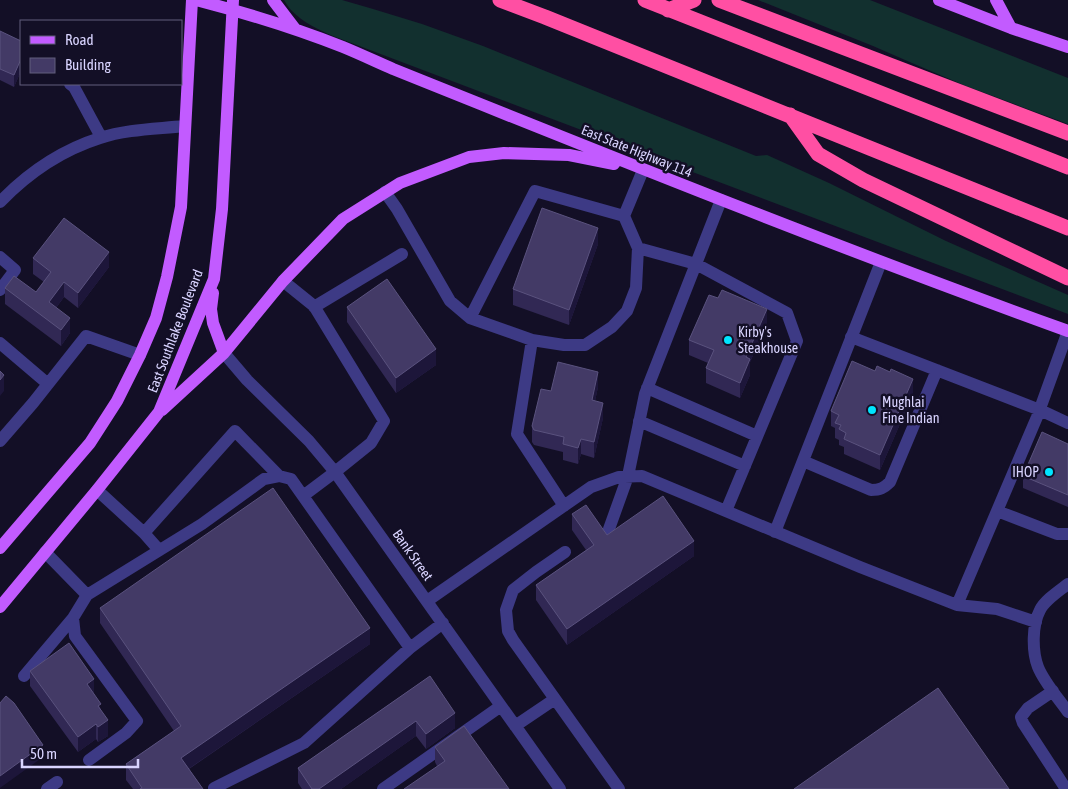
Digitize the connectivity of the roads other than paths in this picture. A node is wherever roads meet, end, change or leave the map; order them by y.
1 (194, 0) edge
2 (274, 0) edge
3 (500, 0) edge
4 (645, 0) edge
5 (694, 0) edge
6 (719, 0) edge
7 (939, 0) edge
8 (996, 0) edge
9 (232, 5) edge
10 (668, 10) junction
11 (1011, 28) junction
12 (295, 29) junction
13 (1068, 47) edge
14 (71, 85) edge
15 (790, 115) junction
16 (184, 126) junction
17 (1068, 133) edge
18 (101, 137) junction
19 (1068, 167) edge
20 (643, 170) junction
21 (384, 192) junction
22 (721, 200) junction
23 (0, 202) edge
24 (624, 216) junction
25 (1068, 228) edge
26 (638, 248) junction
27 (402, 254) dead end
28 (0, 257) edge
29 (881, 262) junction
30 (696, 264) junction
31 (1068, 278) edge
32 (214, 279) junction
33 (282, 281) junction
34 (0, 290) edge
35 (314, 307) junction
36 (470, 318) junction
37 (1068, 331) edge
38 (851, 337) junction
39 (532, 340) junction
40 (0, 343) edge
41 (224, 353) junction
42 (140, 355) junction
43 (937, 370) junction
44 (48, 384) junction
45 (647, 388) junction
46 (1040, 410) junction
47 (159, 412) junction
48 (639, 421) junction
49 (1068, 423) edge
50 (757, 436) junction
51 (0, 441) edge
52 (803, 461) junction
53 (745, 466) junction
54 (335, 472) junction
55 (279, 476) junction
56 (628, 476) junction
57 (97, 490) junction
58 (303, 496) junction
59 (564, 506) junction
60 (726, 511) junction
61 (997, 511) junction
62 (609, 529) dead end
63 (775, 532) junction
64 (144, 533) junction
65 (1068, 534) edge
66 (0, 548) edge
67 (159, 550) junction
68 (45, 552) junction
69 (565, 552) dead end
70 (1068, 584) edge
71 (87, 595) junction
72 (427, 601) junction
73 (957, 605) junction
74 (0, 607) edge
75 (73, 618) junction
76 (1036, 622) junction
77 (443, 623) junction
78 (410, 648) junction
79 (24, 676) dead end
80 (1053, 691) junction
81 (555, 699) junction
82 (502, 706) junction
83 (1068, 712) edge
84 (516, 726) junction
85 (89, 760) dead end
86 (1063, 774) edge
87 (214, 788) edge
88 (383, 789) edge
89 (560, 789) edge
90 (619, 789) edge
91 (1066, 789) edge

1 - 9 main road, East State Highway 114
1 - 16 main road, East Southlake Boulevard
2 - 12 main road
3 - 15 highway
4 - 10 highway
5 - 10 highway
6 - 17 highway
7 - 11 main road
8 - 11 main road
9 - 12 main road, East State Highway 114
9 - 32 main road, East Southlake Boulevard
10 - 19 highway
11 - 13 main road
12 - 20 main road, East State Highway 114
14 - 18 street
15 - 25 highway
15 - 31 highway
16 - 18 street
16 - 42 main road, East Southlake Boulevard
18 - 23 street
20 - 21 main road
20 - 22 main road, East State Highway 114
20 - 24 street
21 - 33 main road
21 - 36 street
22 - 29 main road, East State Highway 114
22 - 30 street
24 - 26 street
24 - 36 street
26 - 30 street
26 - 39 street
27 - 35 street
28 - 34 street
29 - 37 main road, East State Highway 114
29 - 38 street
30 - 45 street
30 - 50 street
32 - 41 main road
32 - 47 main road, East Southlake Boulevard
33 - 35 street
33 - 41 main road
35 - 54 street
36 - 39 street
37 - 46 street
38 - 43 street
38 - 52 street
39 - 59 street
40 - 44 street
41 - 47 main road
41 - 54 street, Bank Street
42 - 44 street
42 - 66 main road, East Southlake Boulevard
43 - 46 street
43 - 52 street
44 - 51 street
45 - 48 street
45 - 50 street
46 - 49 street
46 - 61 street
47 - 57 main road, East Southlake Boulevard
48 - 53 street
48 - 56 street
50 - 53 street
52 - 63 street
53 - 60 street
54 - 58 street
54 - 72 street, Bank Street
55 - 58 street
55 - 64 street
55 - 67 street
56 - 59 street
56 - 60 street
56 - 62 street
57 - 64 street
57 - 68 main road, East Southlake Boulevard
58 - 78 street
59 - 72 street
60 - 63 street
61 - 65 street
61 - 73 street
63 - 73 street
64 - 67 street
67 - 71 street
68 - 71 street
68 - 74 main road, East Southlake Boulevard
69 - 81 street
70 - 76 street
71 - 75 street
72 - 77 street, Bank Street
73 - 76 street
75 - 79 street
75 - 85 street
76 - 80 street
77 - 78 street
77 - 82 street, Bank Street
78 - 87 street
80 - 83 street
80 - 86 street
81 - 84 street
81 - 90 street
82 - 84 street, Bank Street
82 - 88 street
84 - 89 street, Bank Street
86 - 91 street

